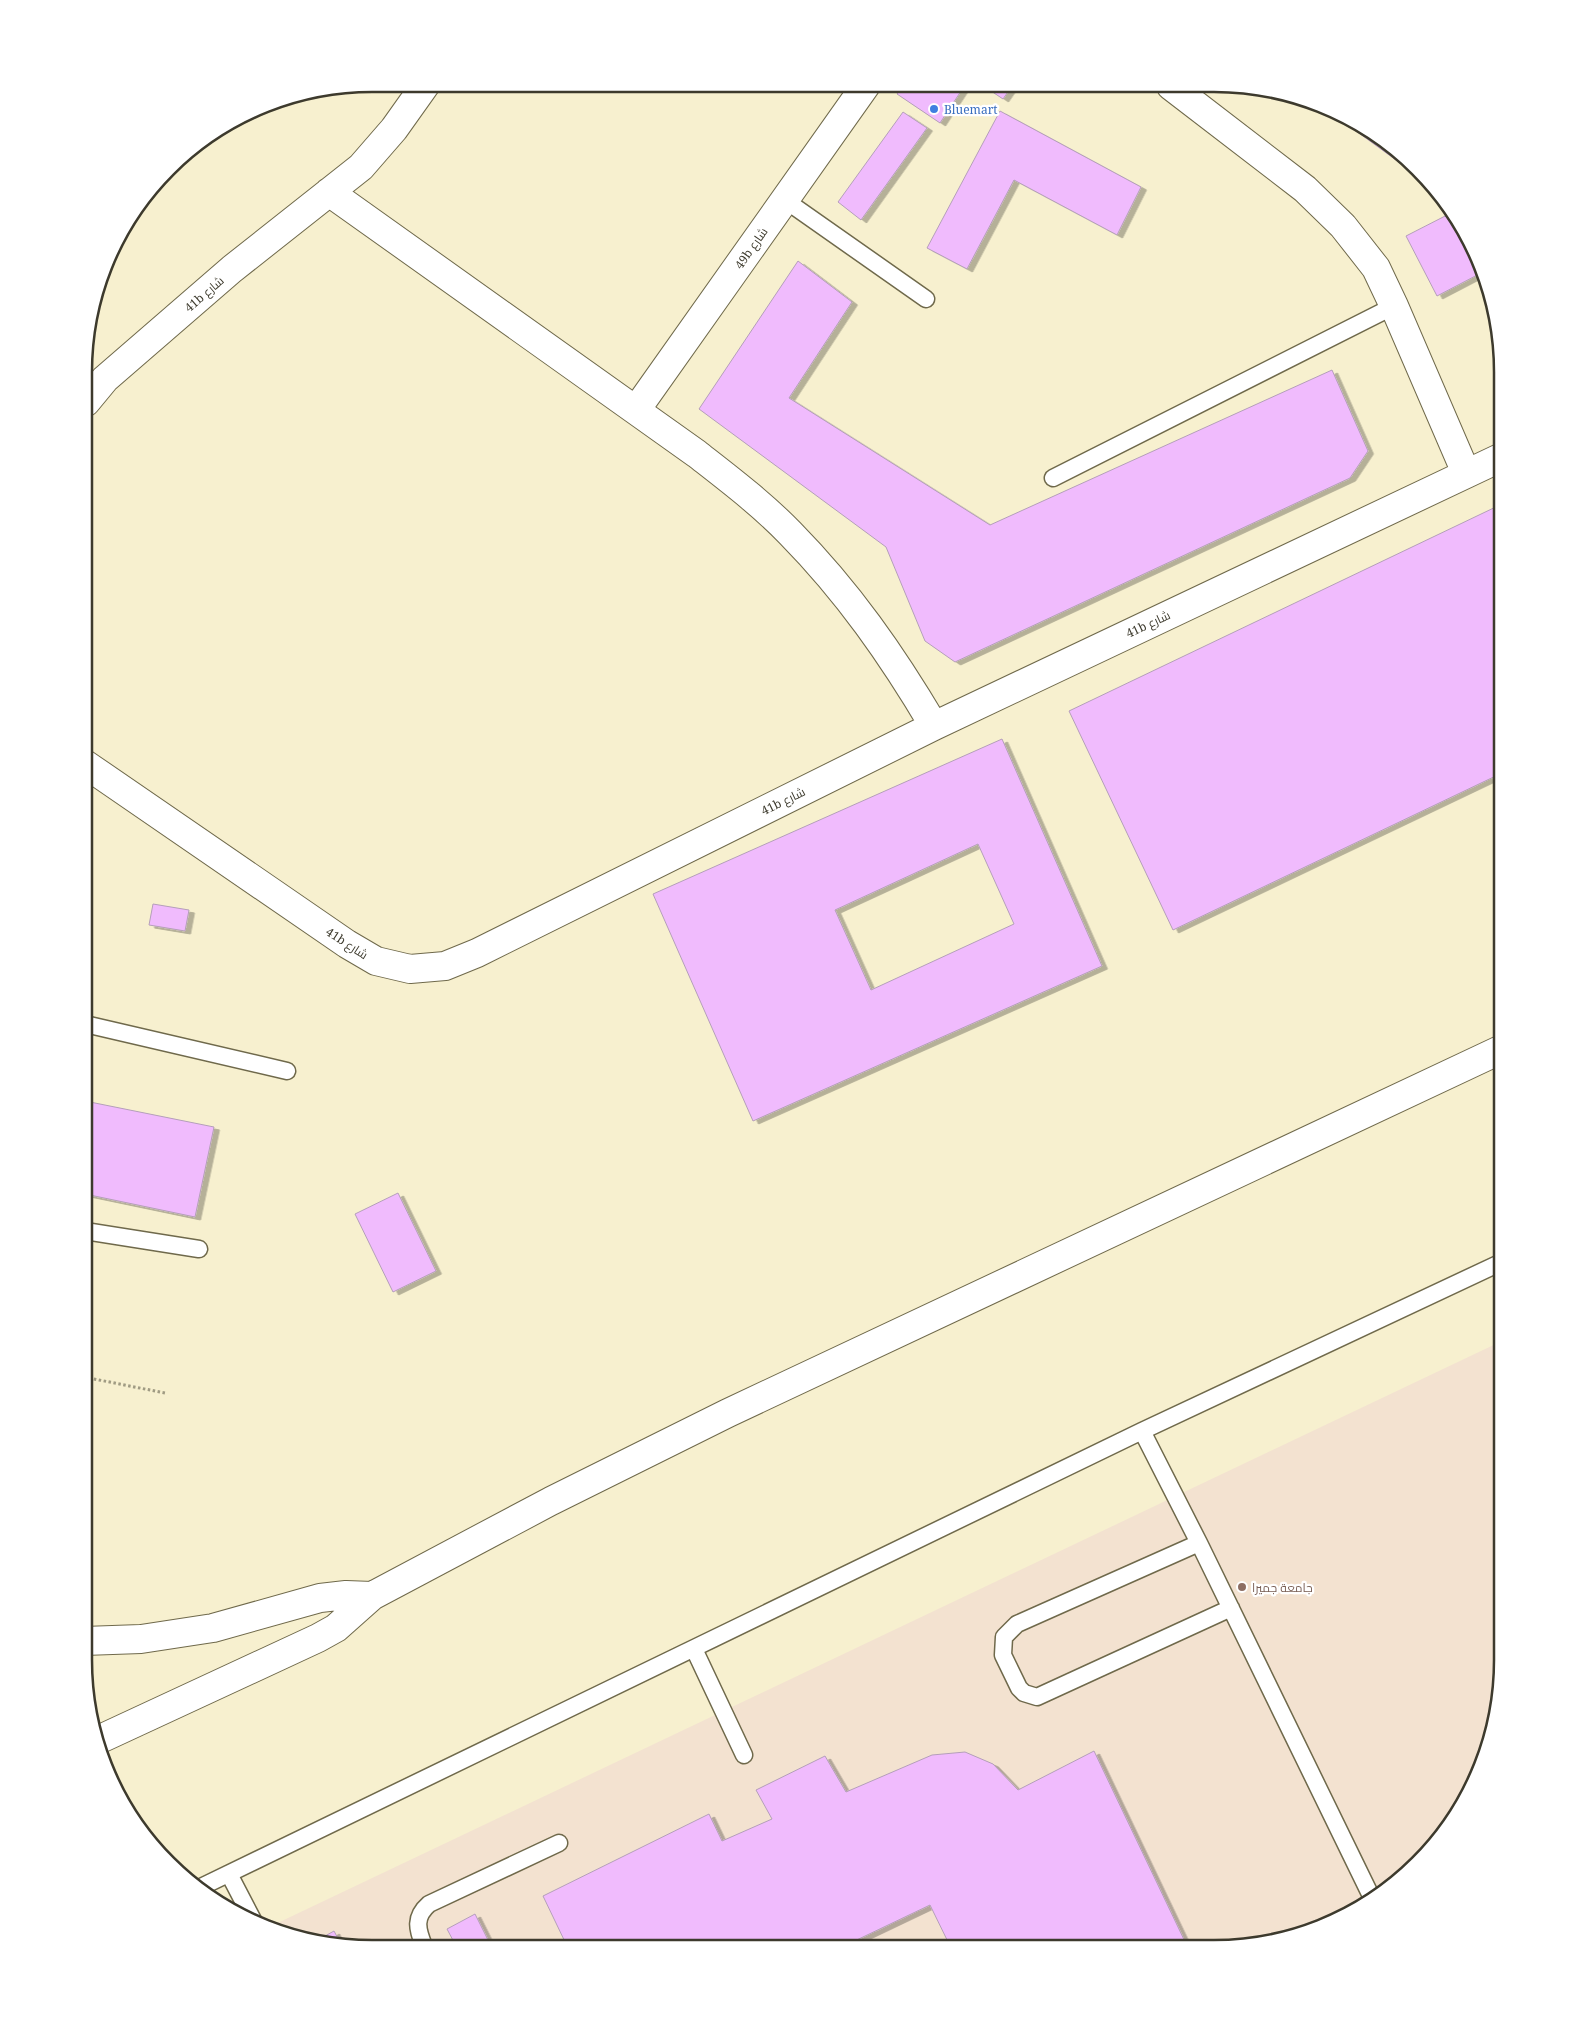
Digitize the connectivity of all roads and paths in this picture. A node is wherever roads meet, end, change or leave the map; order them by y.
1 (420, 92) edge
2 (861, 92) edge
3 (1178, 92) edge
4 (329, 192) junction
5 (785, 200) junction
6 (926, 300) dead end
7 (1394, 306) junction
8 (92, 395) edge
9 (636, 410) junction
10 (1494, 461) edge
11 (1466, 473) junction
12 (1053, 478) dead end
13 (934, 726) junction
14 (92, 769) edge
15 (92, 1026) edge
16 (1494, 1053) edge
17 (287, 1071) dead end
18 (92, 1232) edge
19 (199, 1249) dead end
20 (1494, 1266) edge
21 (92, 1379) edge
22 (165, 1393) dead end
23 (1142, 1431) junction
24 (1199, 1543) junction
25 (372, 1596) junction
26 (1231, 1608) junction
27 (92, 1640) edge
28 (694, 1649) junction
29 (104, 1737) edge
30 (744, 1754) dead end
31 (559, 1843) dead end
32 (229, 1874) junction
33 (206, 1885) edge
34 (1369, 1892) edge
35 (248, 1910) edge
36 (422, 1940) edge

1 - 4 street, 41b شارع
2 - 5 street, 49b شارع
3 - 7 street
4 - 8 street, 41b شارع
4 - 9 street
5 - 6 lane
5 - 9 street, 49b شارع
7 - 11 street
7 - 12 lane
9 - 13 street
10 - 11 street, 41b شارع
11 - 13 street, 41b شارع
13 - 14 street, 41b شارع
15 - 17 lane
16 - 25 street
18 - 19 lane
20 - 23 lane
21 - 22 path
23 - 24 lane
23 - 28 lane
24 - 26 lane
24 - 26 lane
25 - 27 street
25 - 29 street
26 - 34 lane
28 - 30 lane
28 - 32 lane
31 - 36 lane
32 - 33 lane
32 - 35 lane

